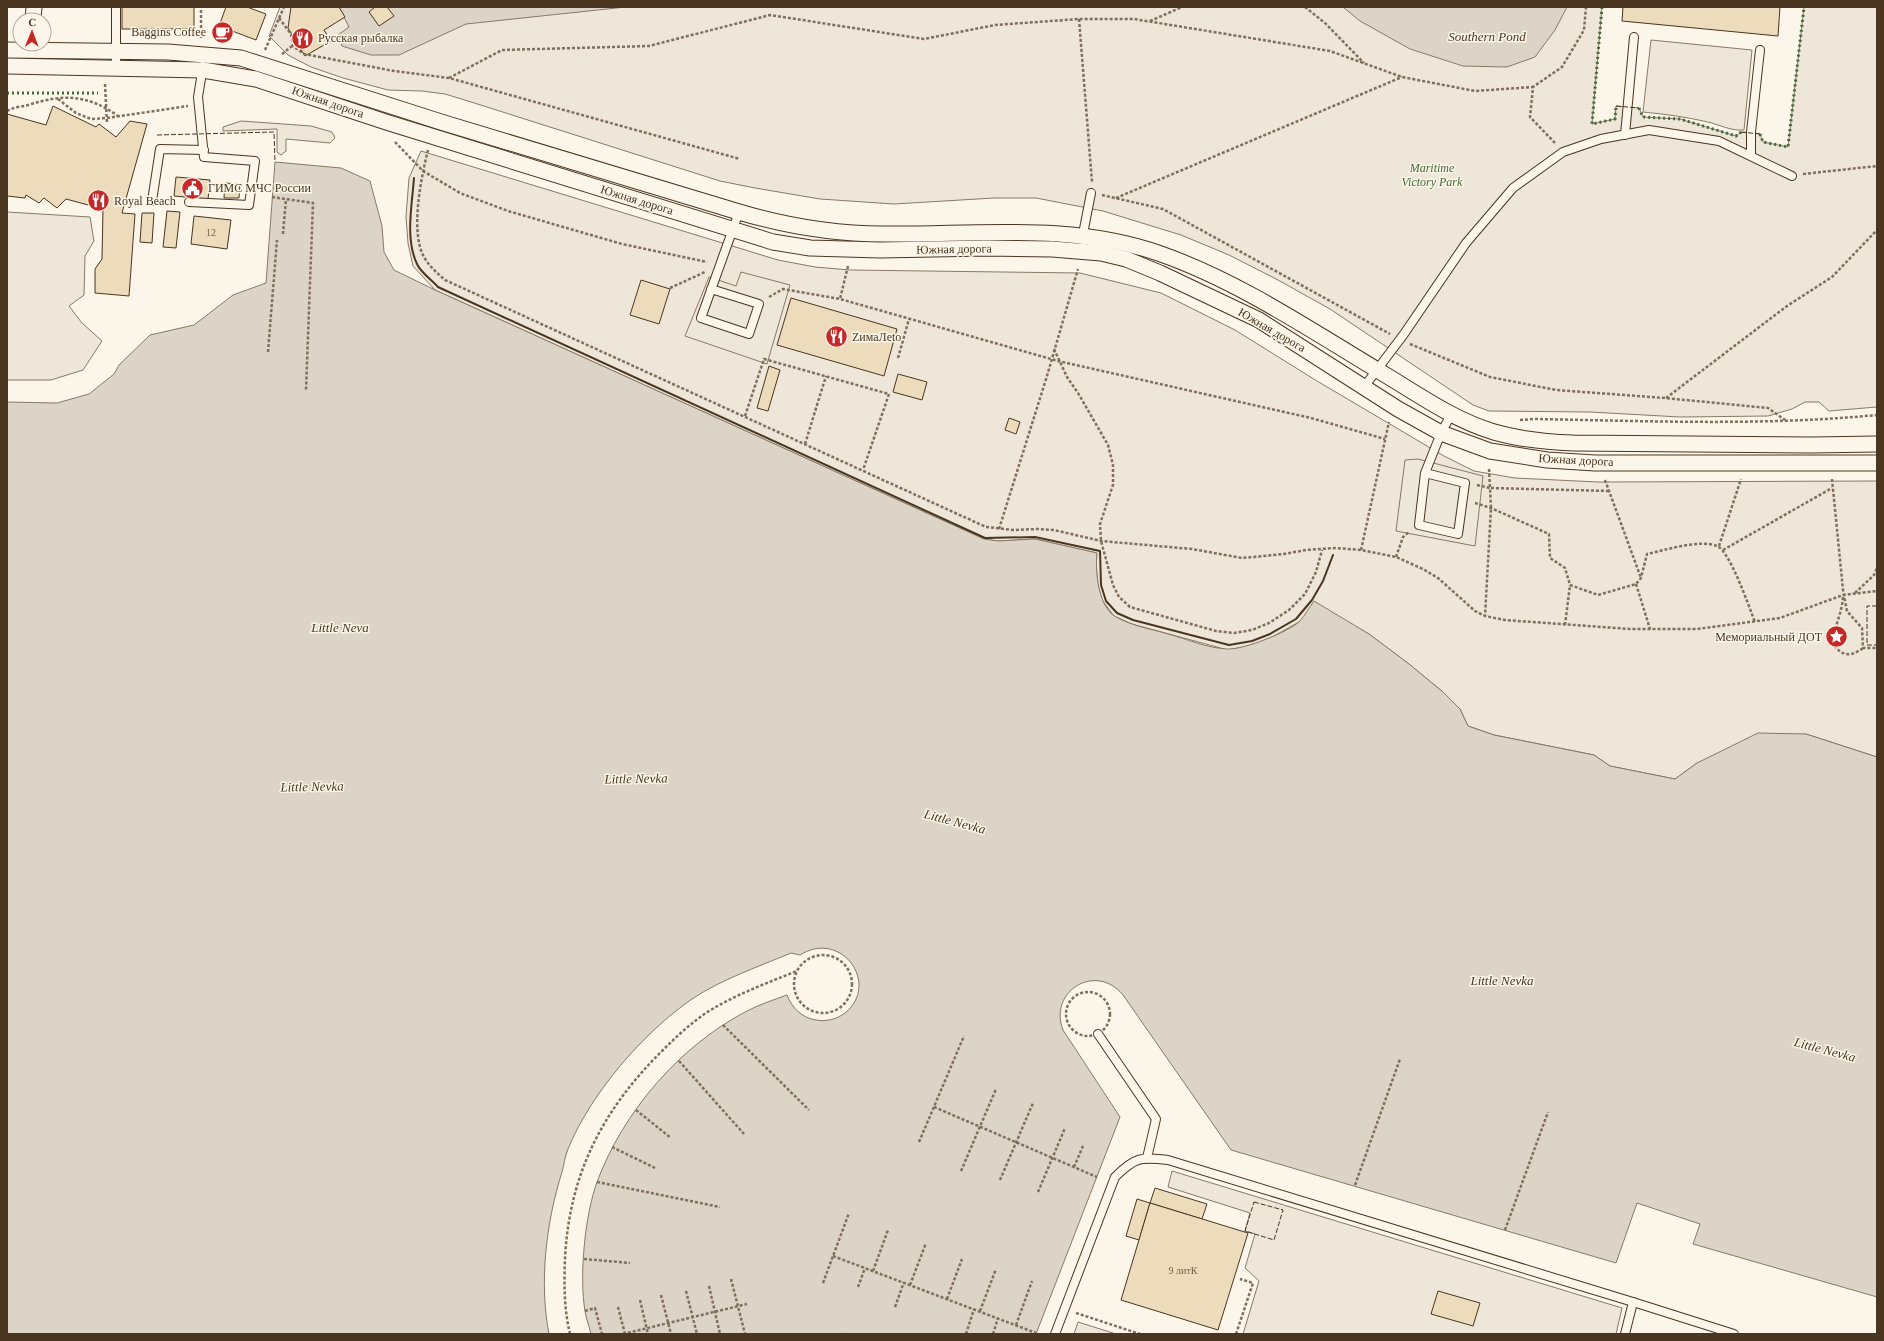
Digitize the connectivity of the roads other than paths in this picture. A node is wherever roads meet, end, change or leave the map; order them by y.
1 (116, 7) edge
2 (1634, 37) dead end
3 (52, 48) edge
4 (202, 48) junction
5 (1760, 50) dead end
6 (116, 51) junction
7 (31, 52) edge
8 (7, 66) edge
9 (31, 66) junction
10 (116, 67) junction
11 (203, 70) junction
12 (441, 122) junction
13 (1625, 135) junction
14 (433, 141) junction
15 (204, 150) junction
16 (1751, 155) junction
17 (1792, 176) road end
18 (1091, 193) road end
19 (152, 201) dead end
20 (189, 202) dead end
21 (739, 212) junction
22 (732, 230) junction
23 (840, 231) junction
24 (1081, 244) junction
25 (840, 249) junction
26 (711, 289) junction
27 (1377, 370) junction
28 (1364, 387) junction
29 (1452, 413) junction
30 (1441, 433) junction
31 (1877, 444) edge
32 (1877, 463) edge
33 (1425, 473) junction
34 (1098, 1034) road end
35 (1147, 1158) junction
36 (1633, 1302) junction
37 (1055, 1334) edge
38 (1625, 1334) edge
39 (1734, 1334) edge

1 - 6 lane
2 - 13 lane
3 - 6 street, Южная дорога
4 - 6 street, Южная дорога
4 - 11 lane
4 - 12 street, Южная дорога
5 - 16 lane
6 - 10 lane
7 - 9 street
8 - 9 street, Южная дорога
9 - 10 street, Южная дорога
10 - 11 street, Южная дорога
11 - 14 street, Южная дорога
11 - 15 lane
12 - 14 lane
12 - 21 street, Южная дорога
13 - 16 lane
13 - 27 lane
14 - 22 street, Южная дорога
15 - 19 lane
15 - 20 lane
16 - 17 lane
18 - 24 lane
21 - 22 lane
21 - 23 street, Южная дорога
22 - 25 street, Южная дорога
22 - 26 lane
23 - 24 street, Южная дорога
23 - 25 lane
24 - 25 street, Южная дорога
24 - 27 street, Южная дорога
24 - 28 street, Южная дорога
26 - 26 lane
27 - 28 lane
27 - 29 street, Южная дорога
28 - 30 street, Южная дорога
29 - 30 lane
29 - 31 street, Южная дорога
30 - 32 street, Южная дорога
30 - 33 lane
33 - 33 lane
34 - 35 lane
35 - 36 lane
35 - 37 lane
36 - 38 lane
36 - 39 lane

